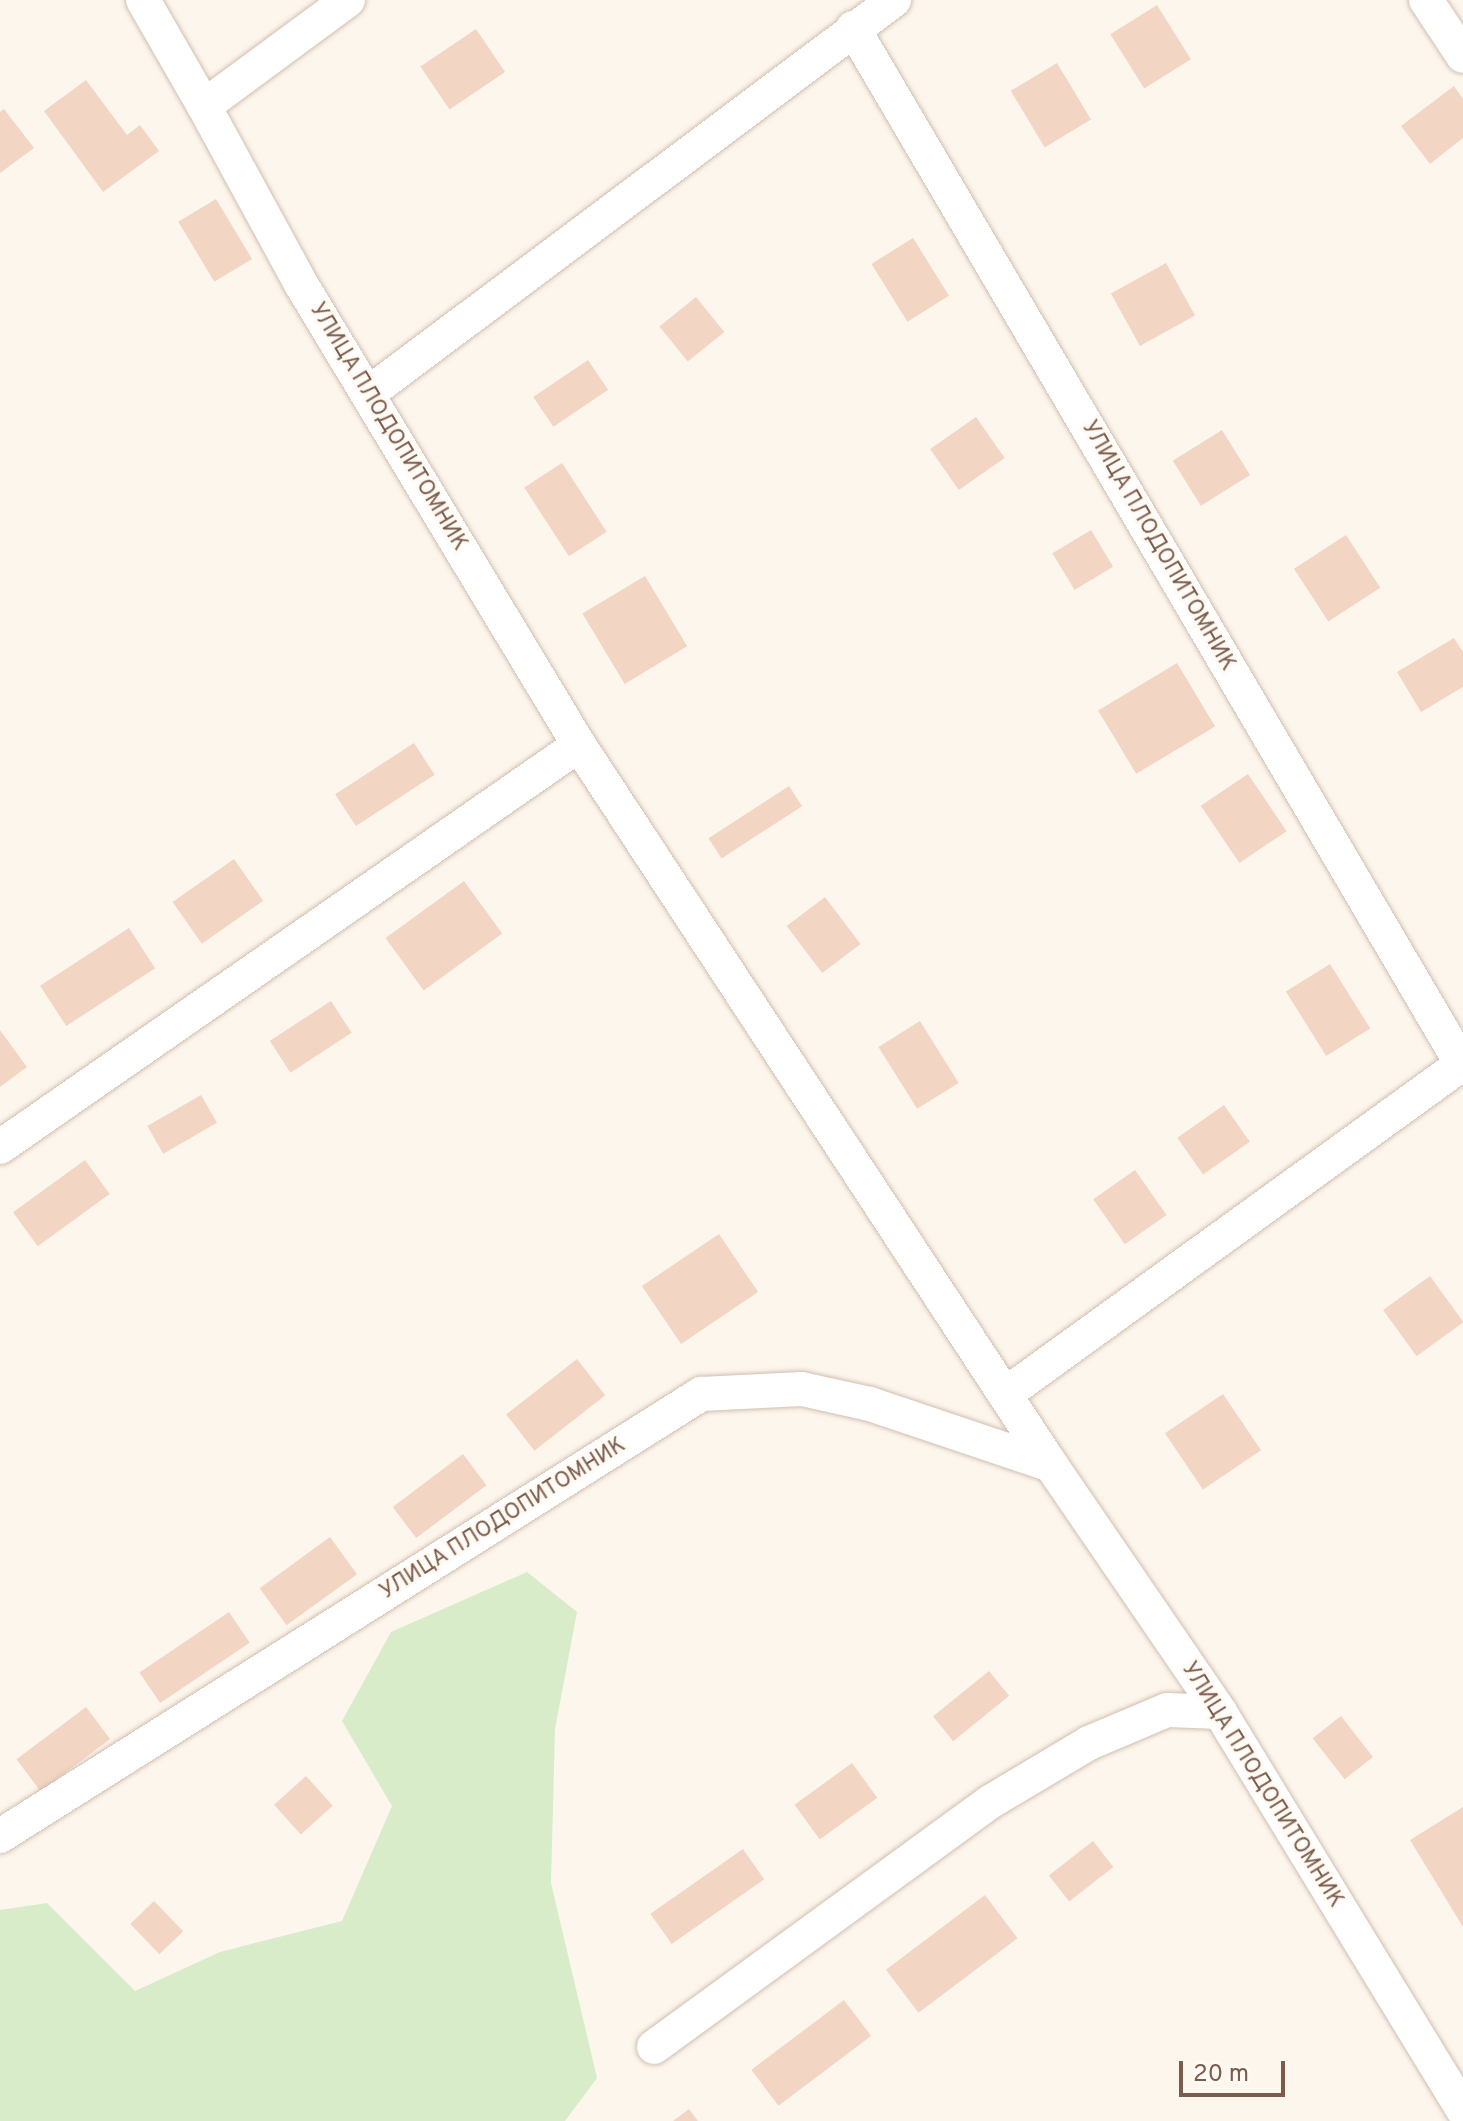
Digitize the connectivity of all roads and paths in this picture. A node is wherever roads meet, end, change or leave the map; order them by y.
1 (143, 0) edge
2 (348, 0) edge
3 (894, 0) edge
4 (1426, 0) edge
5 (853, 28) junction
6 (1463, 56) edge
7 (204, 106) junction
8 (369, 393) junction
9 (579, 745) junction
10 (1462, 1065) edge
11 (0, 1147) edge
12 (1007, 1393) junction
13 (1051, 1465) junction
14 (1220, 1712) junction
15 (0, 1836) edge
16 (654, 2047) dead end
17 (1463, 2110) edge

1 - 7 street, УЛИЦА ПЛОДОПИТОМНИК
2 - 7 street
3 - 5 street
4 - 6 street
5 - 8 street
5 - 10 street, УЛИЦА ПЛОДОПИТОМНИК
7 - 8 street, УЛИЦА ПЛОДОПИТОМНИК
8 - 9 street, УЛИЦА ПЛОДОПИТОМНИК
9 - 11 street
9 - 12 street, УЛИЦА ПЛОДОПИТОМНИК
10 - 12 street, УЛИЦА ПЛОДОПИТОМНИК
12 - 13 street, УЛИЦА ПЛОДОПИТОМНИК
13 - 14 street, УЛИЦА ПЛОДОПИТОМНИК
13 - 15 street, УЛИЦА ПЛОДОПИТОМНИК
14 - 16 street
14 - 17 street, УЛИЦА ПЛОДОПИТОМНИК

